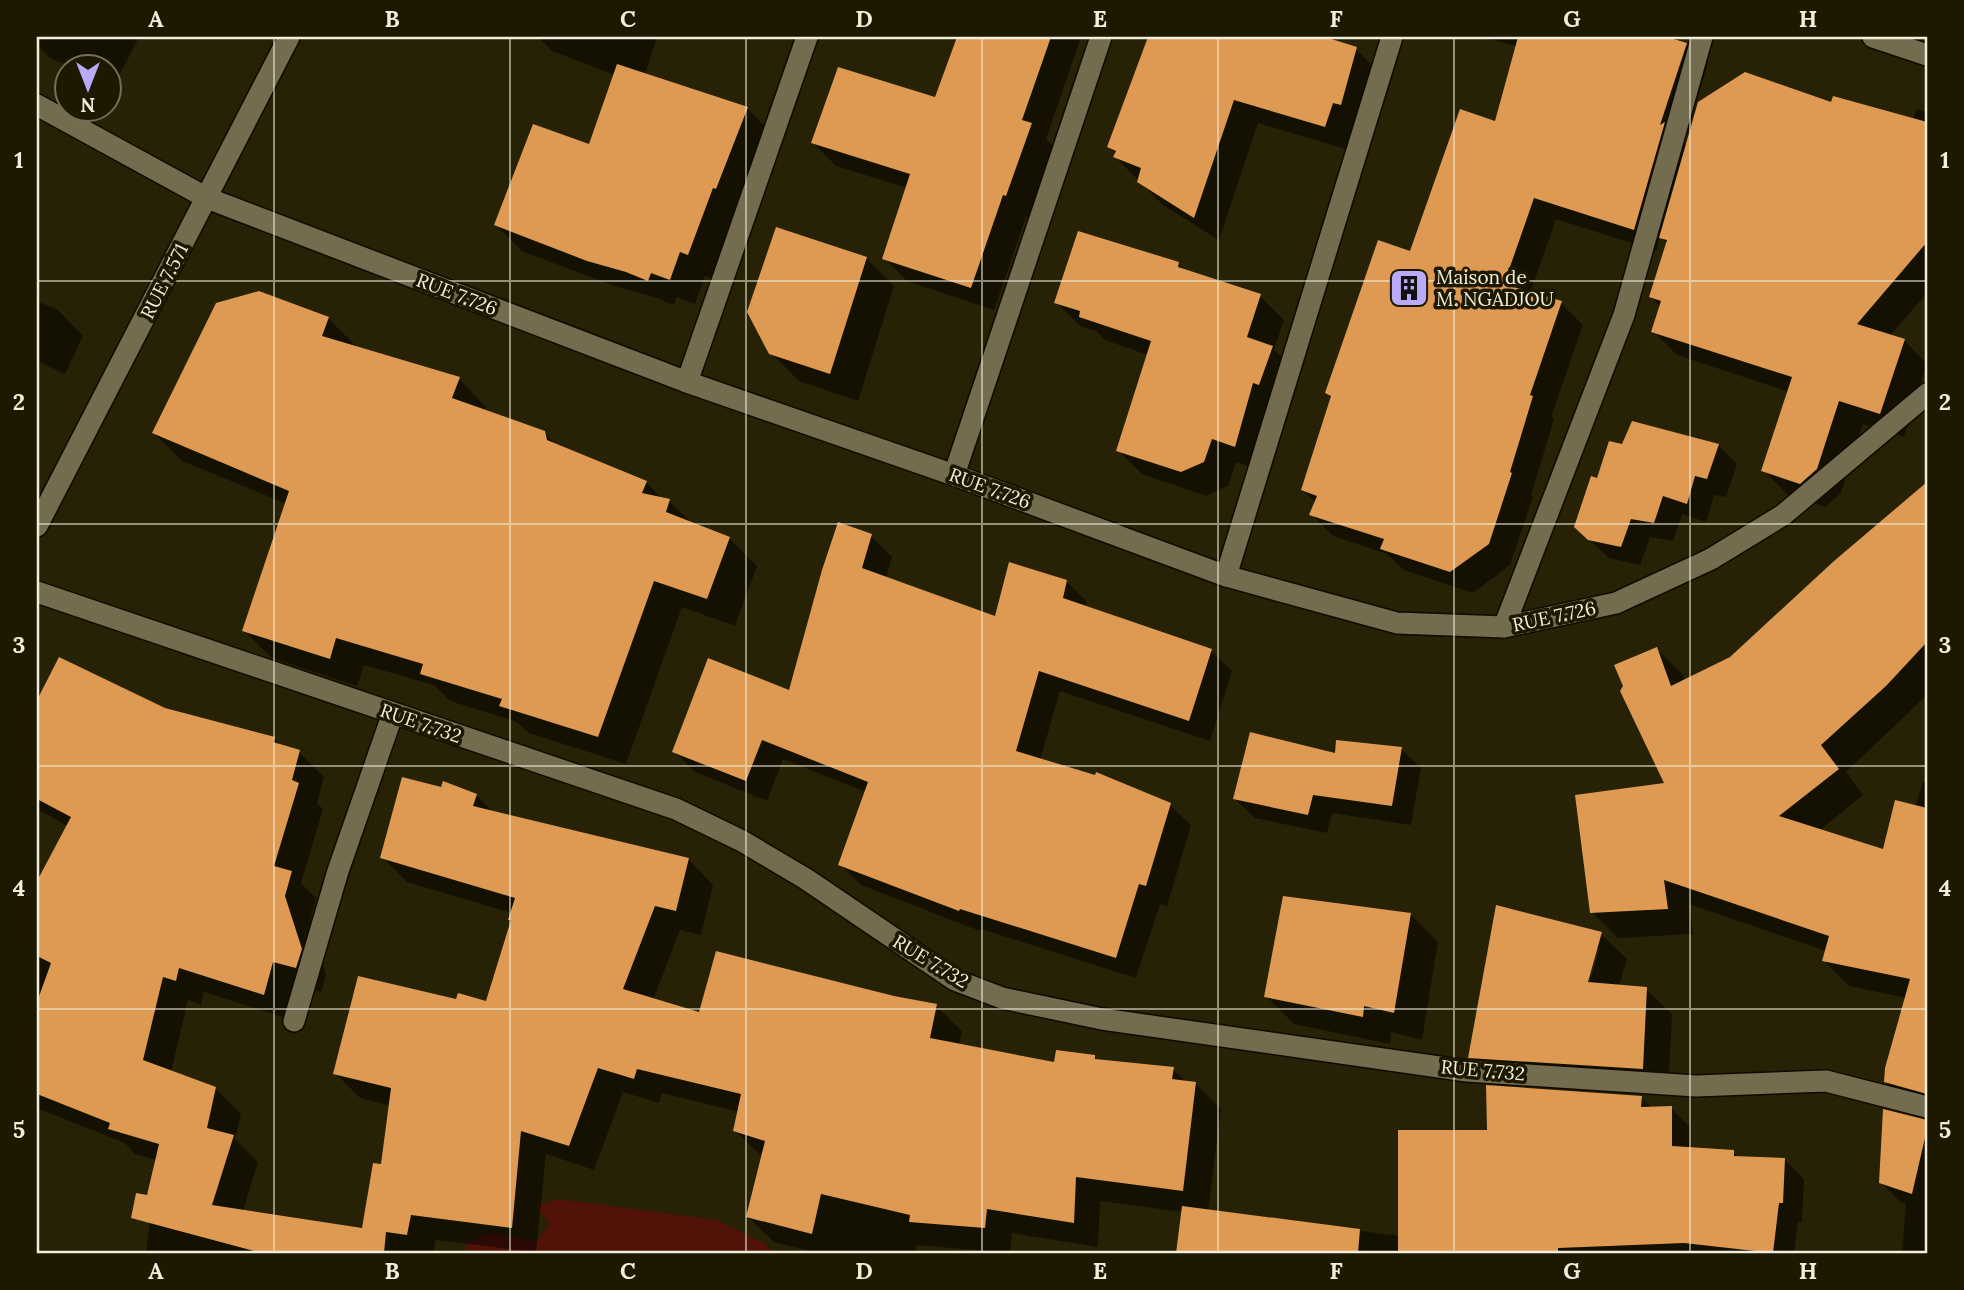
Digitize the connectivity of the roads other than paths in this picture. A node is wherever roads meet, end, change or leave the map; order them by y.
1 (289, 37) edge
2 (807, 37) edge
3 (1101, 37) edge
4 (1392, 37) edge
5 (1702, 37) edge
6 (1873, 37) edge
7 (1927, 55) edge
8 (37, 105) edge
9 (207, 198) junction
10 (687, 382) junction
11 (1927, 394) edge
12 (954, 475) junction
13 (37, 526) edge
14 (1226, 576) junction
15 (37, 592) edge
16 (1504, 627) junction
17 (393, 713) junction
18 (294, 1021) dead end
19 (1927, 1107) edge

1 - 9 street, RUE 7.571
2 - 10 street
3 - 12 street
4 - 14 street
5 - 16 street
6 - 7 street
8 - 9 street, RUE 7.726
9 - 10 street, RUE 7.726
9 - 13 street, RUE 7.571
10 - 12 street, RUE 7.726
11 - 16 street, RUE 7.726
12 - 14 street, RUE 7.726
14 - 16 street, RUE 7.726
15 - 17 street, RUE 7.732
17 - 18 street
17 - 19 street, RUE 7.732

